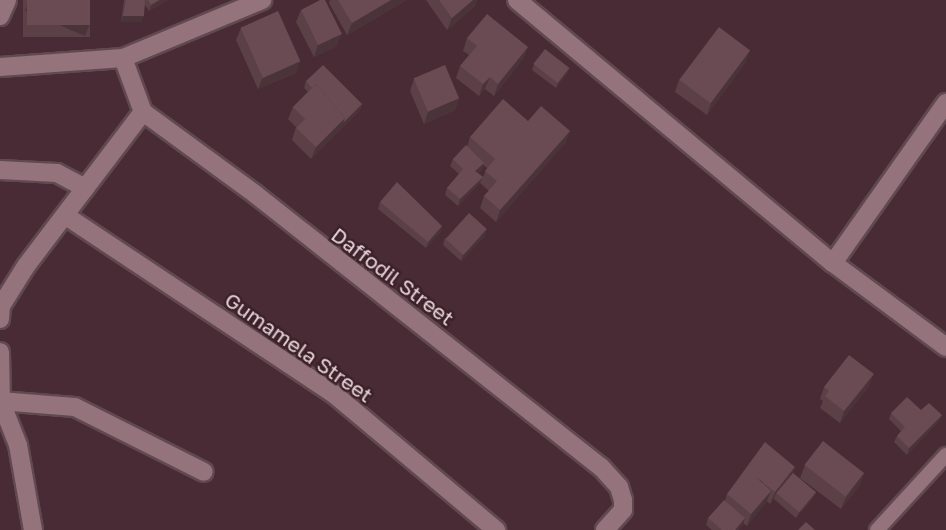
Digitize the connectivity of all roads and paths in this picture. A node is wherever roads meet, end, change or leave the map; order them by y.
1 (7, 0) edge
2 (262, 0) edge
3 (517, 0) edge
4 (0, 16) edge
5 (122, 58) junction
6 (0, 67) edge
7 (946, 103) edge
8 (143, 112) junction
9 (0, 170) edge
10 (85, 188) junction
11 (66, 216) junction
12 (833, 263) junction
13 (0, 319) edge
14 (946, 346) edge
15 (0, 352) edge
16 (0, 402) edge
17 (946, 455) edge
18 (204, 472) dead end
19 (33, 530) edge
20 (496, 530) edge
21 (605, 530) edge
22 (877, 530) edge

1 - 4 street
2 - 5 street
3 - 12 street
5 - 6 street
5 - 8 street
7 - 12 street
8 - 10 street
8 - 21 street, Daffodil Street
9 - 10 street
10 - 11 street
11 - 13 street
11 - 20 street, Gumamela Street
12 - 14 street
15 - 16 street
16 - 18 street
16 - 19 street
17 - 22 lane

